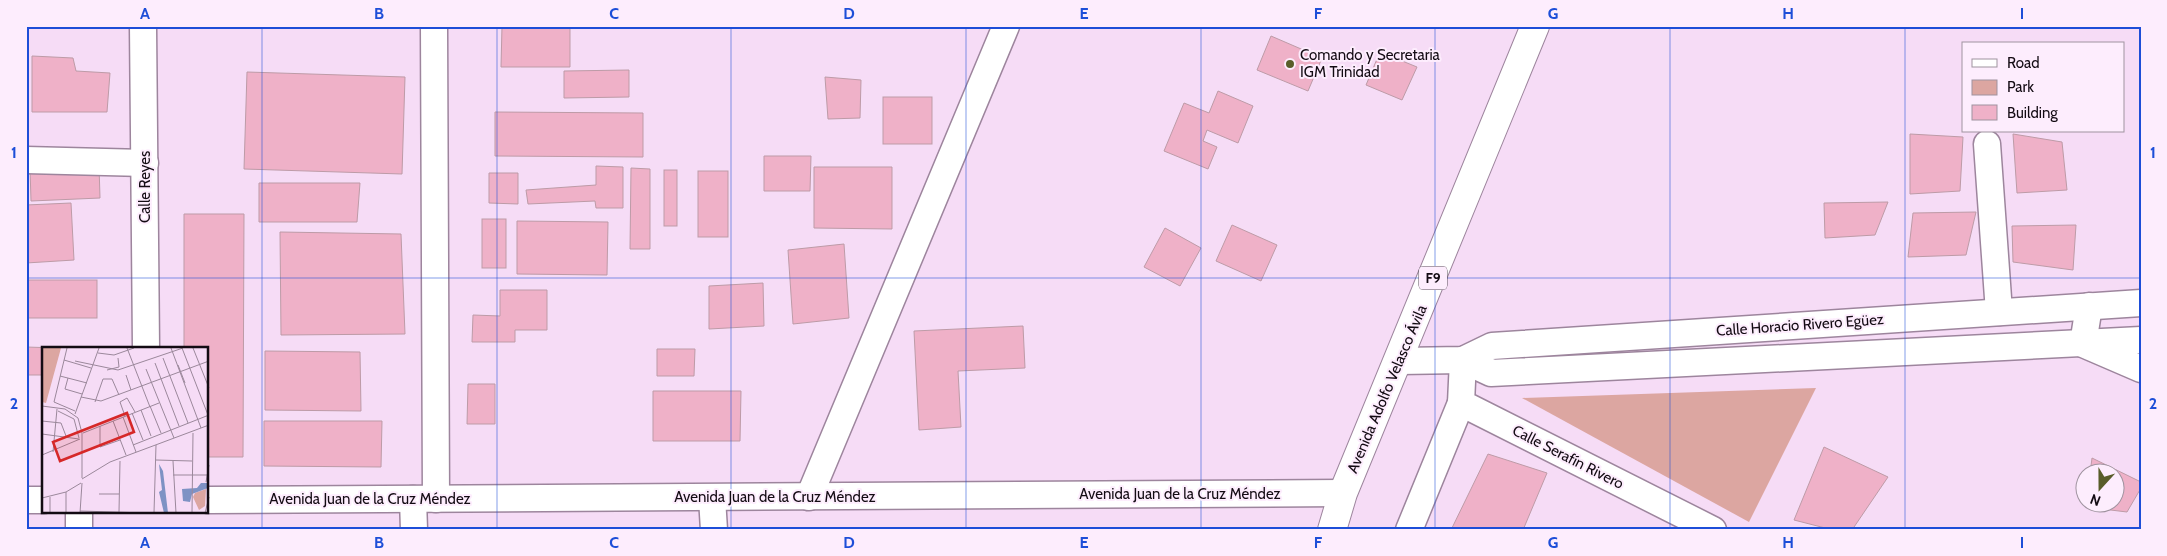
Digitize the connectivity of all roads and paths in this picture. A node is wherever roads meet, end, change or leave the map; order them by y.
1 (143, 26) edge
2 (434, 26) edge
3 (1006, 26) edge
4 (1535, 26) edge
5 (1987, 144) dead end
6 (26, 160) edge
7 (145, 163) junction
8 (2141, 303) edge
9 (2088, 306) junction
10 (1999, 312) junction
11 (2141, 340) edge
12 (2083, 344) junction
13 (146, 347) edge
14 (1463, 360) junction
15 (1399, 361) junction
16 (2141, 369) edge
17 (1461, 403) junction
18 (1343, 493) junction
19 (809, 497) junction
20 (712, 498) junction
21 (424, 499) junction
22 (26, 500) edge
23 (42, 500) edge
24 (209, 500) edge
25 (79, 514) edge
26 (79, 530) edge
27 (414, 530) edge
28 (714, 530) edge
29 (1332, 530) edge
30 (1409, 530) edge
31 (1713, 530) edge

1 - 7 street, Calle Reyes
2 - 21 street
3 - 19 street
4 - 15 highway, Avenida Adolfo Velasco Ávila / F9
5 - 10 street
6 - 7 street
7 - 13 street, Calle Reyes
8 - 9 street, Calle Horacio Rivero Egüez
9 - 10 street, Calle Horacio Rivero Egüez
9 - 12 street
10 - 14 street, Calle Horacio Rivero Egüez
11 - 12 street, Calle Horacio Rivero Egüez
12 - 14 street, Calle Horacio Rivero Egüez
12 - 16 street
14 - 15 street, Calle Horacio Rivero Egüez
14 - 17 street
15 - 18 highway, Avenida Adolfo Velasco Ávila / F9
17 - 30 street
17 - 31 street, Calle Serafín Rivero
18 - 19 street, Avenida Juan de la Cruz Méndez
18 - 29 highway, Avenida Adolfo Velasco Ávila / F9
19 - 20 street, Avenida Juan de la Cruz Méndez
20 - 21 street, Avenida Juan de la Cruz Méndez
20 - 28 street
21 - 24 street, Avenida Juan de la Cruz Méndez
21 - 27 street
22 - 23 street
25 - 26 street

